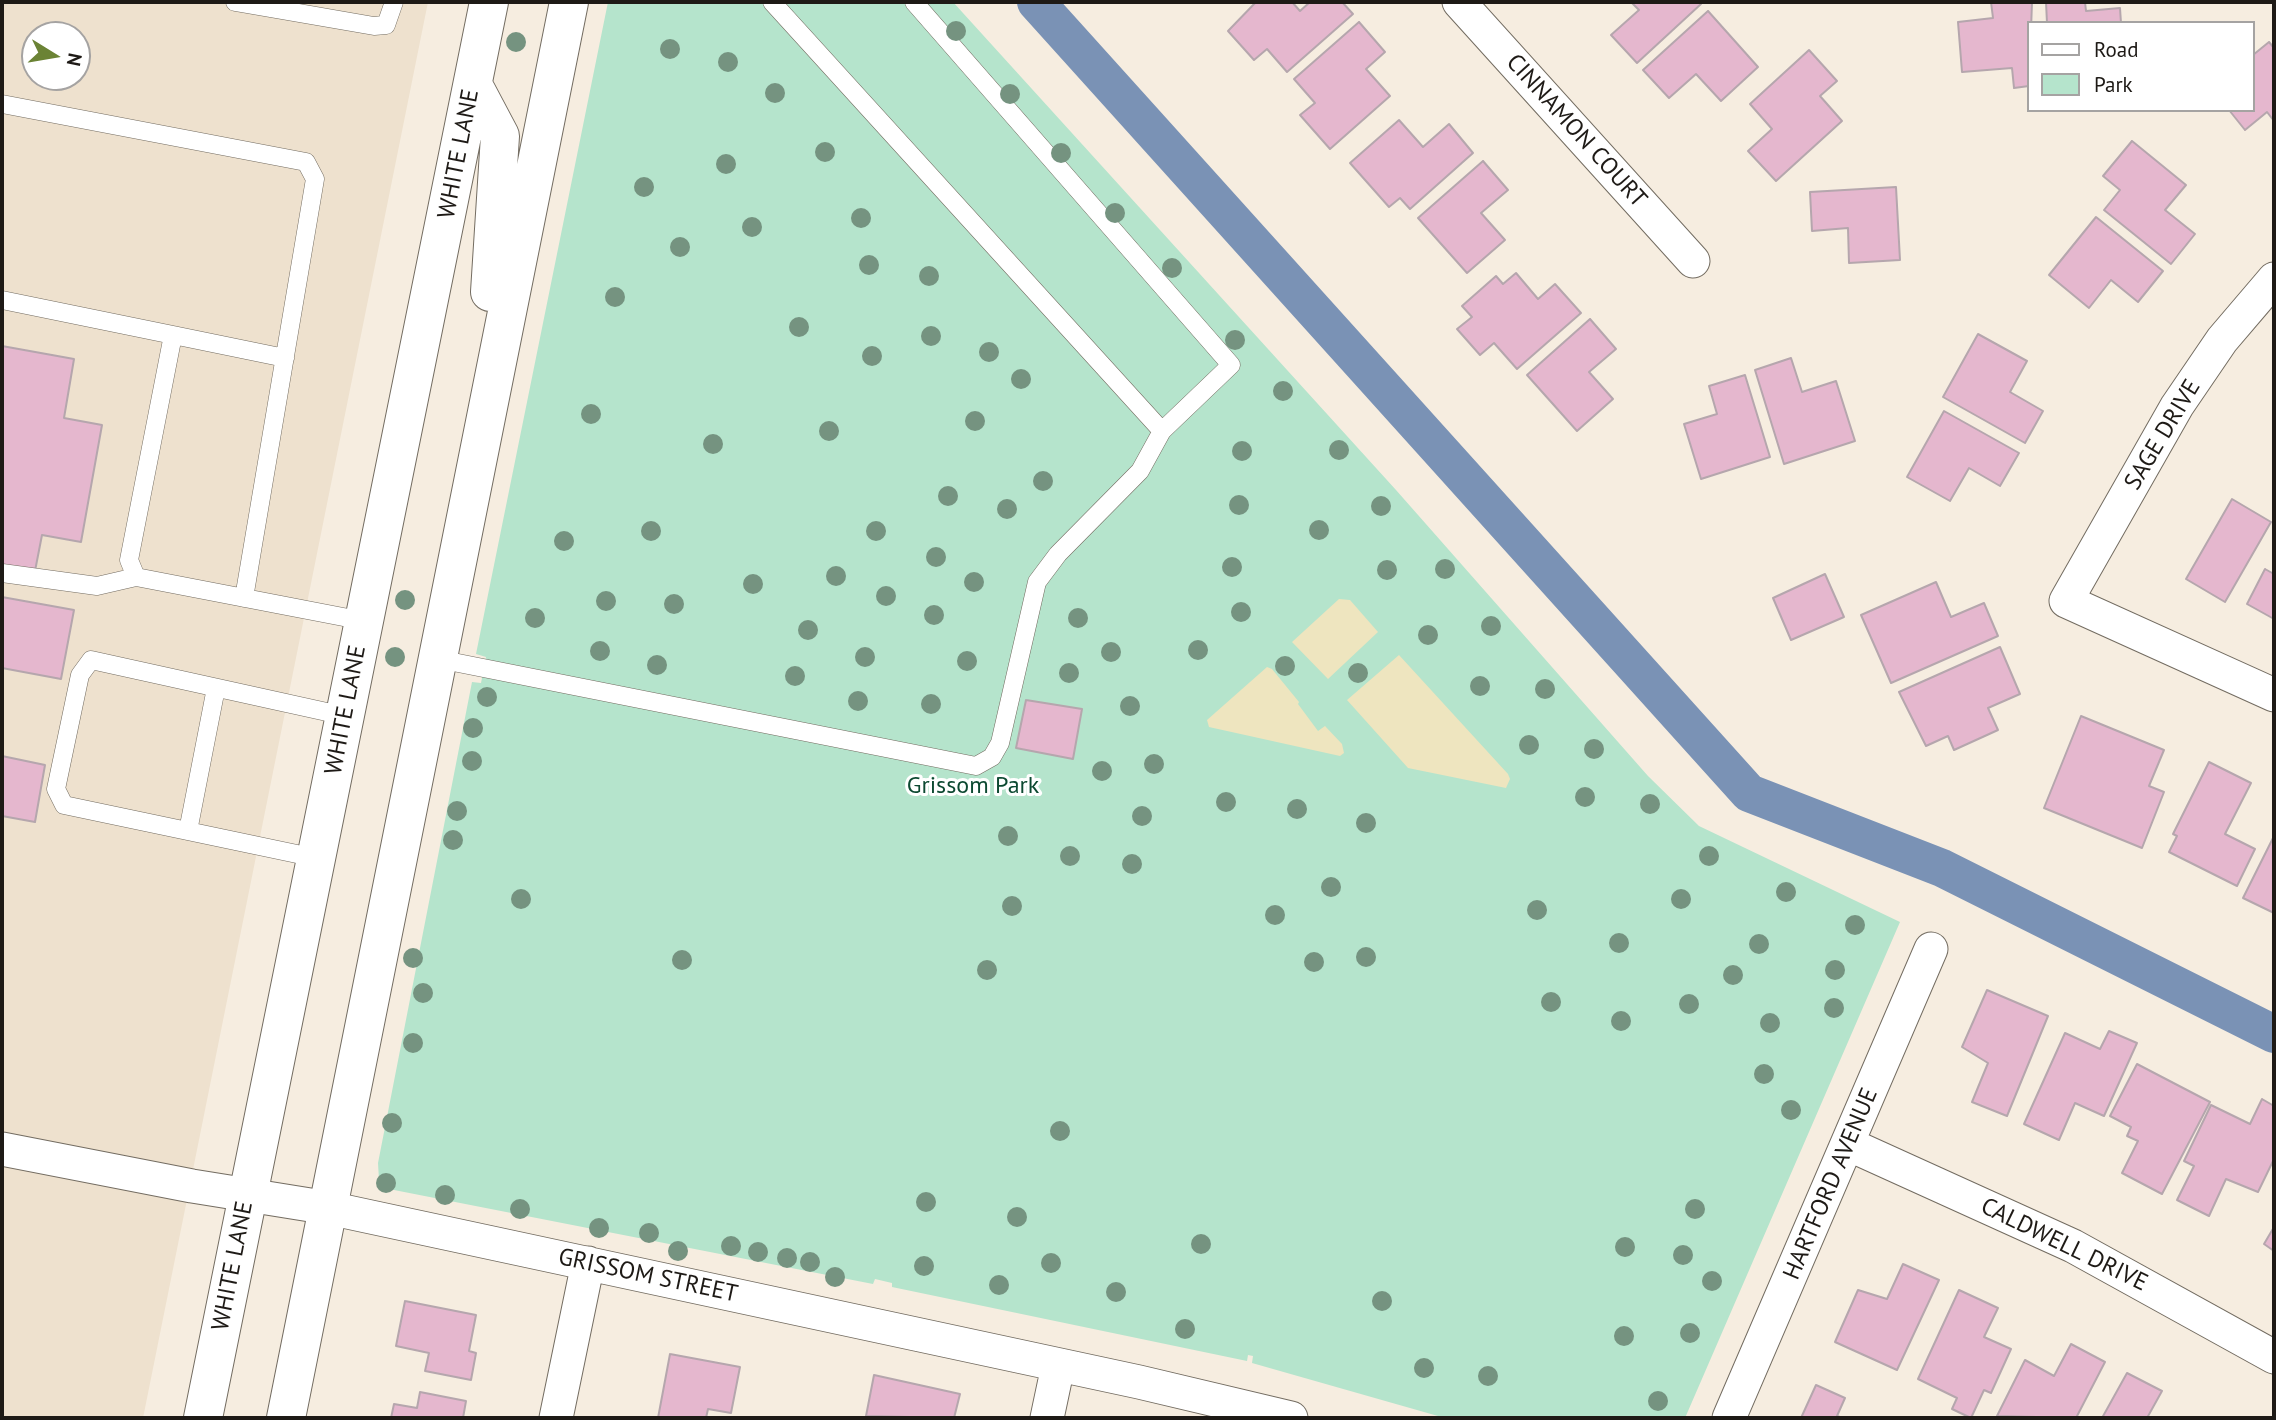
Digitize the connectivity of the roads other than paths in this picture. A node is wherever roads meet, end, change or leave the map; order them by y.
1 (235, 2) edge
2 (394, 2) edge
3 (489, 2) edge
4 (569, 2) edge
5 (772, 2) edge
6 (914, 2) edge
7 (1459, 2) edge
8 (472, 85) junction
9 (2, 104) edge
10 (1693, 261) dead end
11 (2274, 279) edge
12 (2, 299) edge
13 (173, 335) junction
14 (285, 358) junction
15 (1162, 431) junction
16 (480, 444) junction
17 (2, 573) edge
18 (136, 577) junction
19 (244, 598) junction
20 (364, 621) junction
21 (438, 659) junction
22 (216, 688) junction
23 (2274, 695) edge
24 (345, 716) junction
25 (188, 831) junction
26 (316, 858) junction
27 (1931, 949) dead end
28 (1848, 1144) junction
29 (2, 1149) edge
30 (248, 1195) junction
31 (329, 1208) junction
32 (588, 1263) junction
33 (2274, 1357) edge
34 (1058, 1366) junction
35 (203, 1418) edge
36 (286, 1418) edge
37 (556, 1418) edge
38 (1047, 1418) edge
39 (1291, 1418) edge
40 (1730, 1418) edge

1 - 2 lane
3 - 8 main road, WHITE LANE
4 - 16 main road
5 - 15 lane
6 - 15 lane
7 - 10 street, CINNAMON COURT
8 - 16 main road
8 - 20 main road, WHITE LANE
9 - 14 lane
11 - 23 street, SAGE DRIVE
12 - 13 lane
13 - 14 lane
13 - 18 lane
14 - 19 lane
15 - 21 lane
16 - 21 main road
17 - 18 lane
18 - 19 lane
19 - 20 lane
20 - 24 main road, WHITE LANE
21 - 31 main road
22 - 24 lane
22 - 25 lane
22 - 25 lane
24 - 26 main road, WHITE LANE
25 - 26 lane
26 - 30 main road, WHITE LANE
27 - 28 street, HARTFORD AVENUE
28 - 33 street, CALDWELL DRIVE
28 - 40 street, HARTFORD AVENUE
29 - 30 street, GRISSOM STREET
30 - 31 street, GRISSOM STREET
30 - 35 main road, WHITE LANE
31 - 32 street, GRISSOM STREET
31 - 36 main road
32 - 34 street, GRISSOM STREET
32 - 37 street
34 - 38 street
34 - 39 street, GRISSOM STREET

